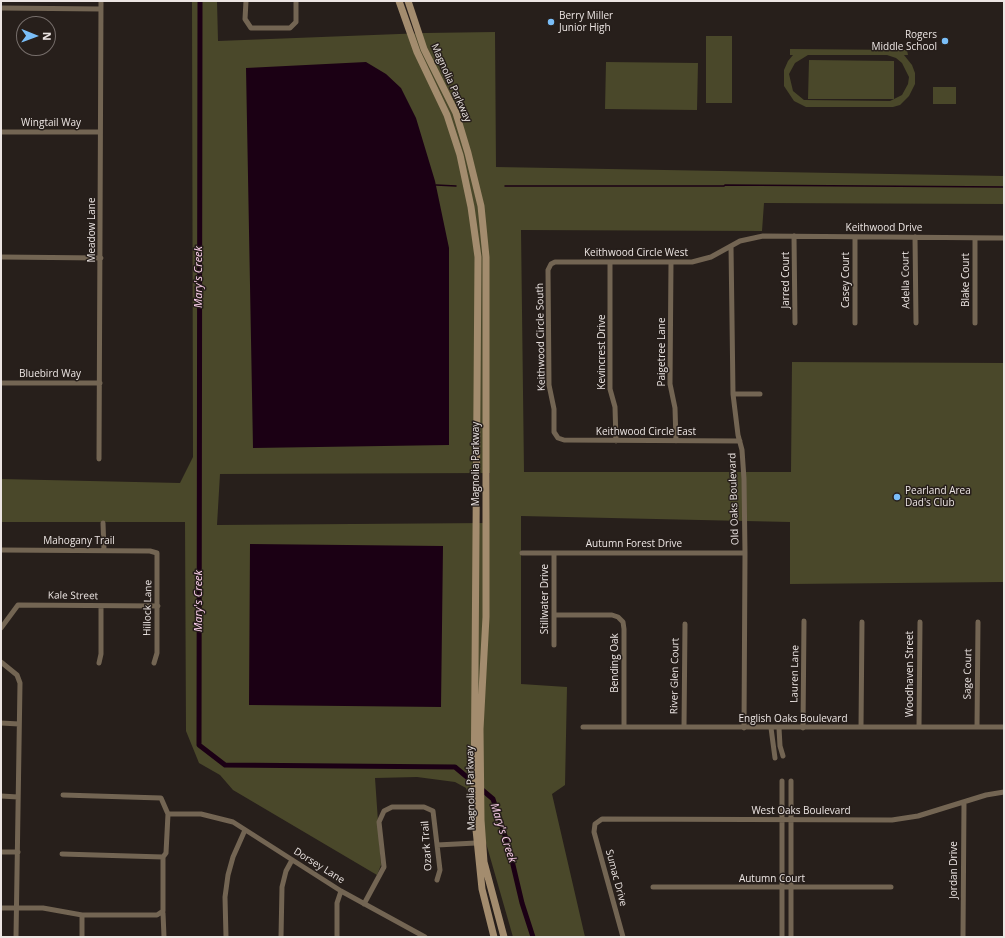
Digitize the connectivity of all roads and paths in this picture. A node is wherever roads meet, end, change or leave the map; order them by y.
1 (101, 1) edge
2 (246, 1) edge
3 (296, 1) edge
4 (399, 1) edge
5 (408, 1) edge
6 (1, 8) edge
7 (101, 9) junction
8 (1, 132) edge
9 (100, 132) junction
10 (464, 140) junction
11 (456, 143) junction
12 (763, 236) joint
13 (794, 236) junction
14 (855, 237) junction
15 (915, 237) junction
16 (975, 238) junction
17 (1004, 238) edge
18 (731, 246) junction
19 (485, 247) junction
20 (477, 248) junction
21 (1, 257) edge
22 (101, 258) junction
23 (610, 262) junction
24 (671, 262) junction
25 (552, 263) joint
26 (795, 323) dead end
27 (855, 323) dead end
28 (916, 323) dead end
29 (975, 323) dead end
30 (1, 383) edge
31 (100, 383) junction
32 (733, 394) junction
33 (760, 394) dead end
34 (555, 435) joint
35 (616, 440) junction
36 (676, 441) junction
37 (740, 441) junction
38 (99, 459) dead end
39 (476, 461) junction
40 (486, 462) junction
41 (103, 522) dead end
42 (1, 550) edge
43 (104, 550) junction
44 (157, 553) joint
45 (475, 553) junction
46 (486, 553) junction
47 (522, 553) dead end
48 (746, 553) junction
49 (554, 554) junction
50 (101, 606) junction
51 (158, 606) junction
52 (554, 615) junction
53 (804, 621) dead end
54 (862, 622) dead end
55 (920, 622) dead end
56 (978, 622) dead end
57 (685, 624) dead end
58 (1, 628) edge
59 (554, 645) dead end
60 (1, 662) edge
61 (98, 663) dead end
62 (154, 663) dead end
63 (1, 723) edge
64 (19, 724) junction
65 (583, 727) dead end
66 (624, 727) junction
67 (684, 727) junction
68 (862, 727) junction
69 (919, 727) junction
70 (977, 727) junction
71 (1004, 727) edge
72 (744, 728) junction
73 (771, 728) junction
74 (780, 728) junction
75 (803, 728) junction
76 (477, 749) junction
77 (783, 756) dead end
78 (775, 758) dead end
79 (782, 780) dead end
80 (791, 781) dead end
81 (1004, 792) edge
82 (63, 795) dead end
83 (1, 796) edge
84 (18, 797) junction
85 (964, 803) junction
86 (477, 809) junction
87 (168, 814) junction
88 (782, 820) junction
89 (792, 820) junction
90 (595, 824) joint
91 (245, 830) junction
92 (476, 843) junction
93 (437, 845) junction
94 (1, 852) edge
95 (18, 852) junction
96 (62, 854) dead end
97 (163, 857) junction
98 (292, 860) junction
99 (437, 880) dead end
100 (653, 887) dead end
101 (782, 888) junction
102 (791, 888) junction
103 (891, 888) dead end
104 (341, 891) junction
105 (364, 904) junction
106 (1, 908) edge
107 (17, 908) junction
108 (163, 912) junction
109 (82, 915) junction
110 (16, 937) edge
111 (82, 937) edge
112 (164, 937) edge
113 (226, 937) edge
114 (281, 937) edge
115 (337, 937) edge
116 (425, 937) edge
117 (494, 937) edge
118 (504, 937) edge
119 (623, 937) edge
120 (782, 937) edge
121 (791, 937) edge
122 (963, 937) edge

1 - 7 street, Meadow Lane
2 - 3 street
4 - 11 street, Magnolia Parkway
5 - 10 street, Magnolia Parkway
6 - 7 street
7 - 9 street, Meadow Lane
8 - 9 street, Wingtail Way
9 - 22 street, Meadow Lane
10 - 11 street
10 - 19 street, Magnolia Parkway
11 - 20 street, Magnolia Parkway
12 - 13 street, Keithwood Drive
12 - 18 street, Keithwood Circle West
13 - 14 street, Keithwood Drive
13 - 26 street, Jarred Court
14 - 15 street, Keithwood Drive
14 - 27 street, Casey Court
15 - 16 street, Keithwood Drive
15 - 28 street, Adella Court
16 - 17 street, Keithwood Drive
16 - 29 street, Blake Court
18 - 24 street, Keithwood Circle West
18 - 32 street, Old Oaks Boulevard
19 - 20 street
19 - 40 street, Magnolia Parkway
20 - 39 street, Magnolia Parkway
21 - 22 street
22 - 31 street, Meadow Lane
23 - 24 street, Keithwood Circle West
23 - 25 street, Keithwood Circle West
23 - 35 street, Kevincrest Drive
24 - 36 street, Paigetree Lane
25 - 34 street, Keithwood Circle South
30 - 31 street, Bluebird Way
31 - 38 street, Meadow Lane
32 - 33 street
32 - 37 street, Old Oaks Boulevard
34 - 35 street, Keithwood Circle East
35 - 36 street, Keithwood Circle East
36 - 37 street, Keithwood Circle East
37 - 48 street, Old Oaks Boulevard
39 - 40 street
39 - 45 street, Magnolia Parkway
40 - 46 street, Magnolia Parkway
41 - 43 street
42 - 43 street, Mahogany Trail
43 - 44 street, Mahogany Trail
44 - 51 street, Hillock Lane
45 - 46 street
45 - 76 street, Magnolia Parkway
46 - 76 street, Magnolia Parkway
47 - 49 street, Autumn Forest Drive
48 - 49 street, Autumn Forest Drive
48 - 72 street, Old Oaks Boulevard
49 - 52 street, Stillwater Drive
50 - 51 street, Kale Street
50 - 58 street, Kale Street
50 - 61 street
51 - 62 street, Hillock Lane
52 - 59 street, Stillwater Drive
52 - 66 street, Bending Oak
53 - 75 street, Lauren Lane
54 - 68 street
55 - 69 street, Woodhaven Street
56 - 70 street, Sage Court
57 - 67 street, River Glen Court
60 - 64 street
63 - 64 street
64 - 84 street
65 - 66 street, English Oaks Boulevard
66 - 67 street, English Oaks Boulevard
67 - 72 street, English Oaks Boulevard
68 - 69 street, English Oaks Boulevard
68 - 75 street, English Oaks Boulevard
69 - 70 street, English Oaks Boulevard
70 - 71 street, English Oaks Boulevard
72 - 73 street, English Oaks Boulevard
73 - 74 street, English Oaks Boulevard
73 - 78 street
74 - 75 street, English Oaks Boulevard
74 - 77 street
76 - 86 street, Magnolia Parkway
79 - 88 street
80 - 89 street
81 - 85 street, West Oaks Boulevard
82 - 87 street
83 - 84 street
84 - 95 street
85 - 89 street, West Oaks Boulevard
85 - 122 street, Jordan Drive
86 - 92 street, Magnolia Parkway
86 - 118 street, Magnolia Parkway
87 - 91 street, Dorsey Lane
87 - 97 street
88 - 89 street, West Oaks Boulevard
88 - 90 street, West Oaks Boulevard
88 - 101 street
89 - 102 street
90 - 119 street, Sumac Drive
91 - 98 street, Dorsey Lane
91 - 113 street
92 - 93 street
92 - 117 street, Magnolia Parkway
93 - 99 street, Ozark Trail
93 - 105 street, Ozark Trail
94 - 95 street
95 - 107 street
96 - 97 street
97 - 108 street
98 - 104 street, Dorsey Lane
98 - 114 street
100 - 101 street, Autumn Court
101 - 102 street, Autumn Court
101 - 120 street
102 - 103 street, Autumn Court
102 - 121 street
104 - 105 street, Dorsey Lane
104 - 115 street
105 - 116 street, Dorsey Lane
106 - 107 street
107 - 109 street
107 - 110 street
108 - 109 street
108 - 112 street
109 - 111 street

